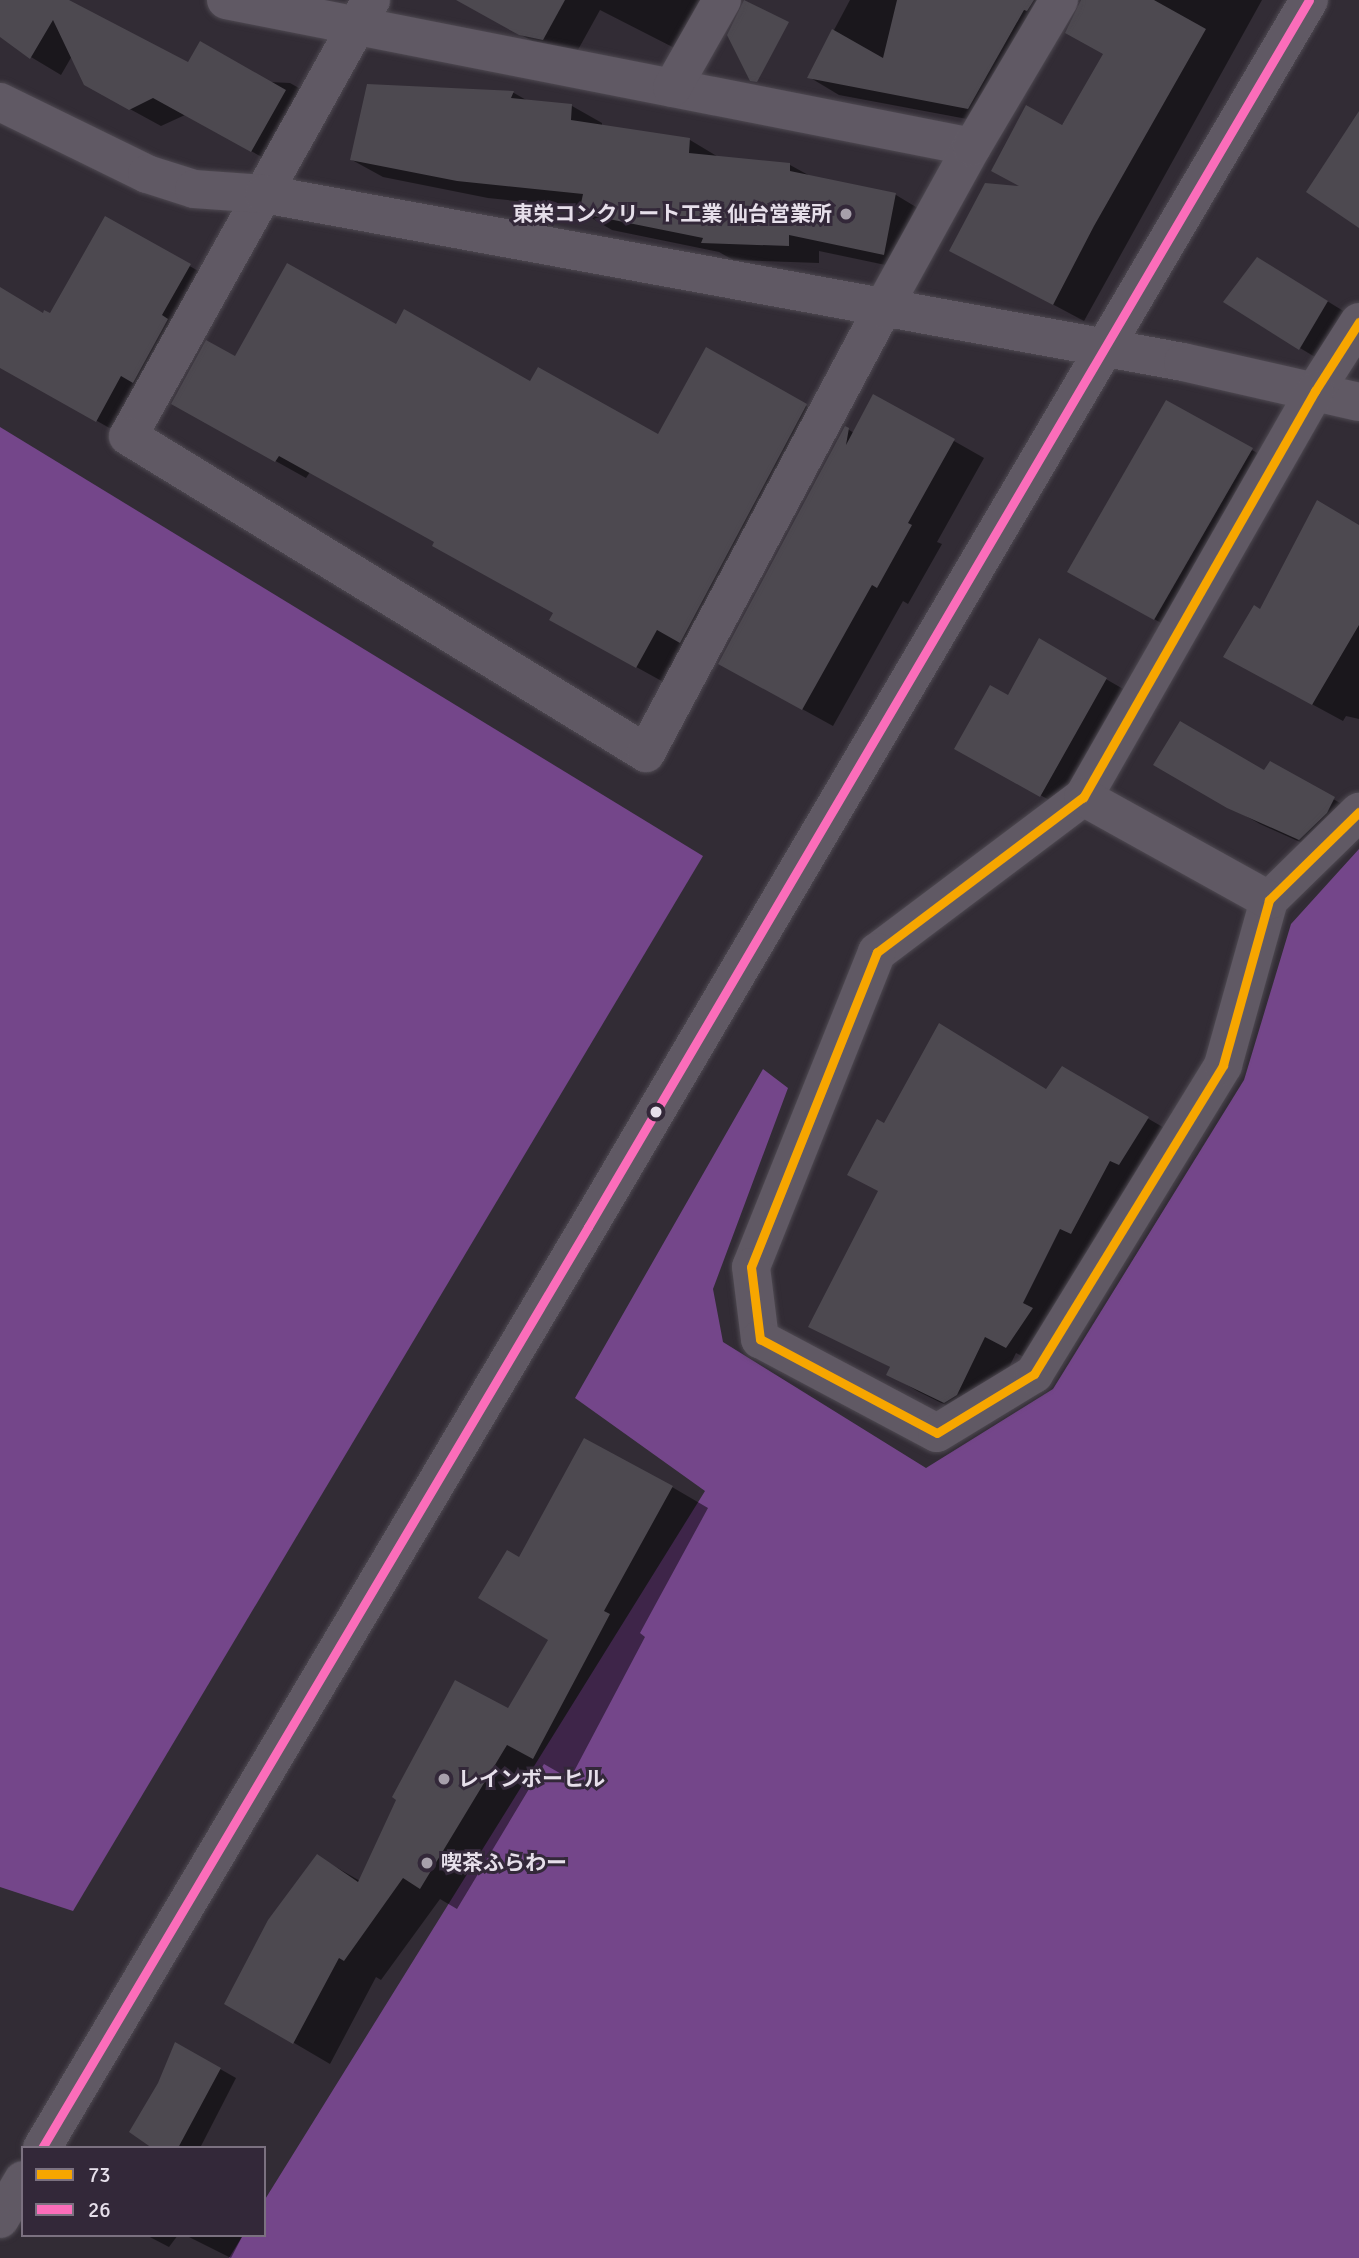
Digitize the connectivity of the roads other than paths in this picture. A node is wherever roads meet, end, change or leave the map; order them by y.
1 (226, 0) edge
2 (722, 0) edge
3 (1059, 0) edge
4 (1309, 0) edge
5 (363, 13) edge
6 (672, 88) junction
7 (0, 102) edge
8 (972, 147) junction
9 (264, 194) junction
10 (883, 308) junction
11 (1359, 322) edge
12 (1105, 348) junction
13 (1315, 391) junction
14 (1359, 402) edge
15 (1083, 797) junction
16 (1359, 812) edge
17 (1269, 900) junction
18 (43, 2146) edge
19 (21, 2183) edge
20 (0, 2219) edge

1 - 5 street
2 - 6 street
3 - 8 street
4 - 12 street
5 - 6 street
5 - 9 street
6 - 8 street
7 - 9 street
8 - 10 street
9 - 10 street
9 - 10 street
10 - 12 street
11 - 13 street
12 - 13 street
12 - 18 street
13 - 14 street
13 - 15 street
15 - 17 street
15 - 17 street
16 - 17 street
19 - 20 street

